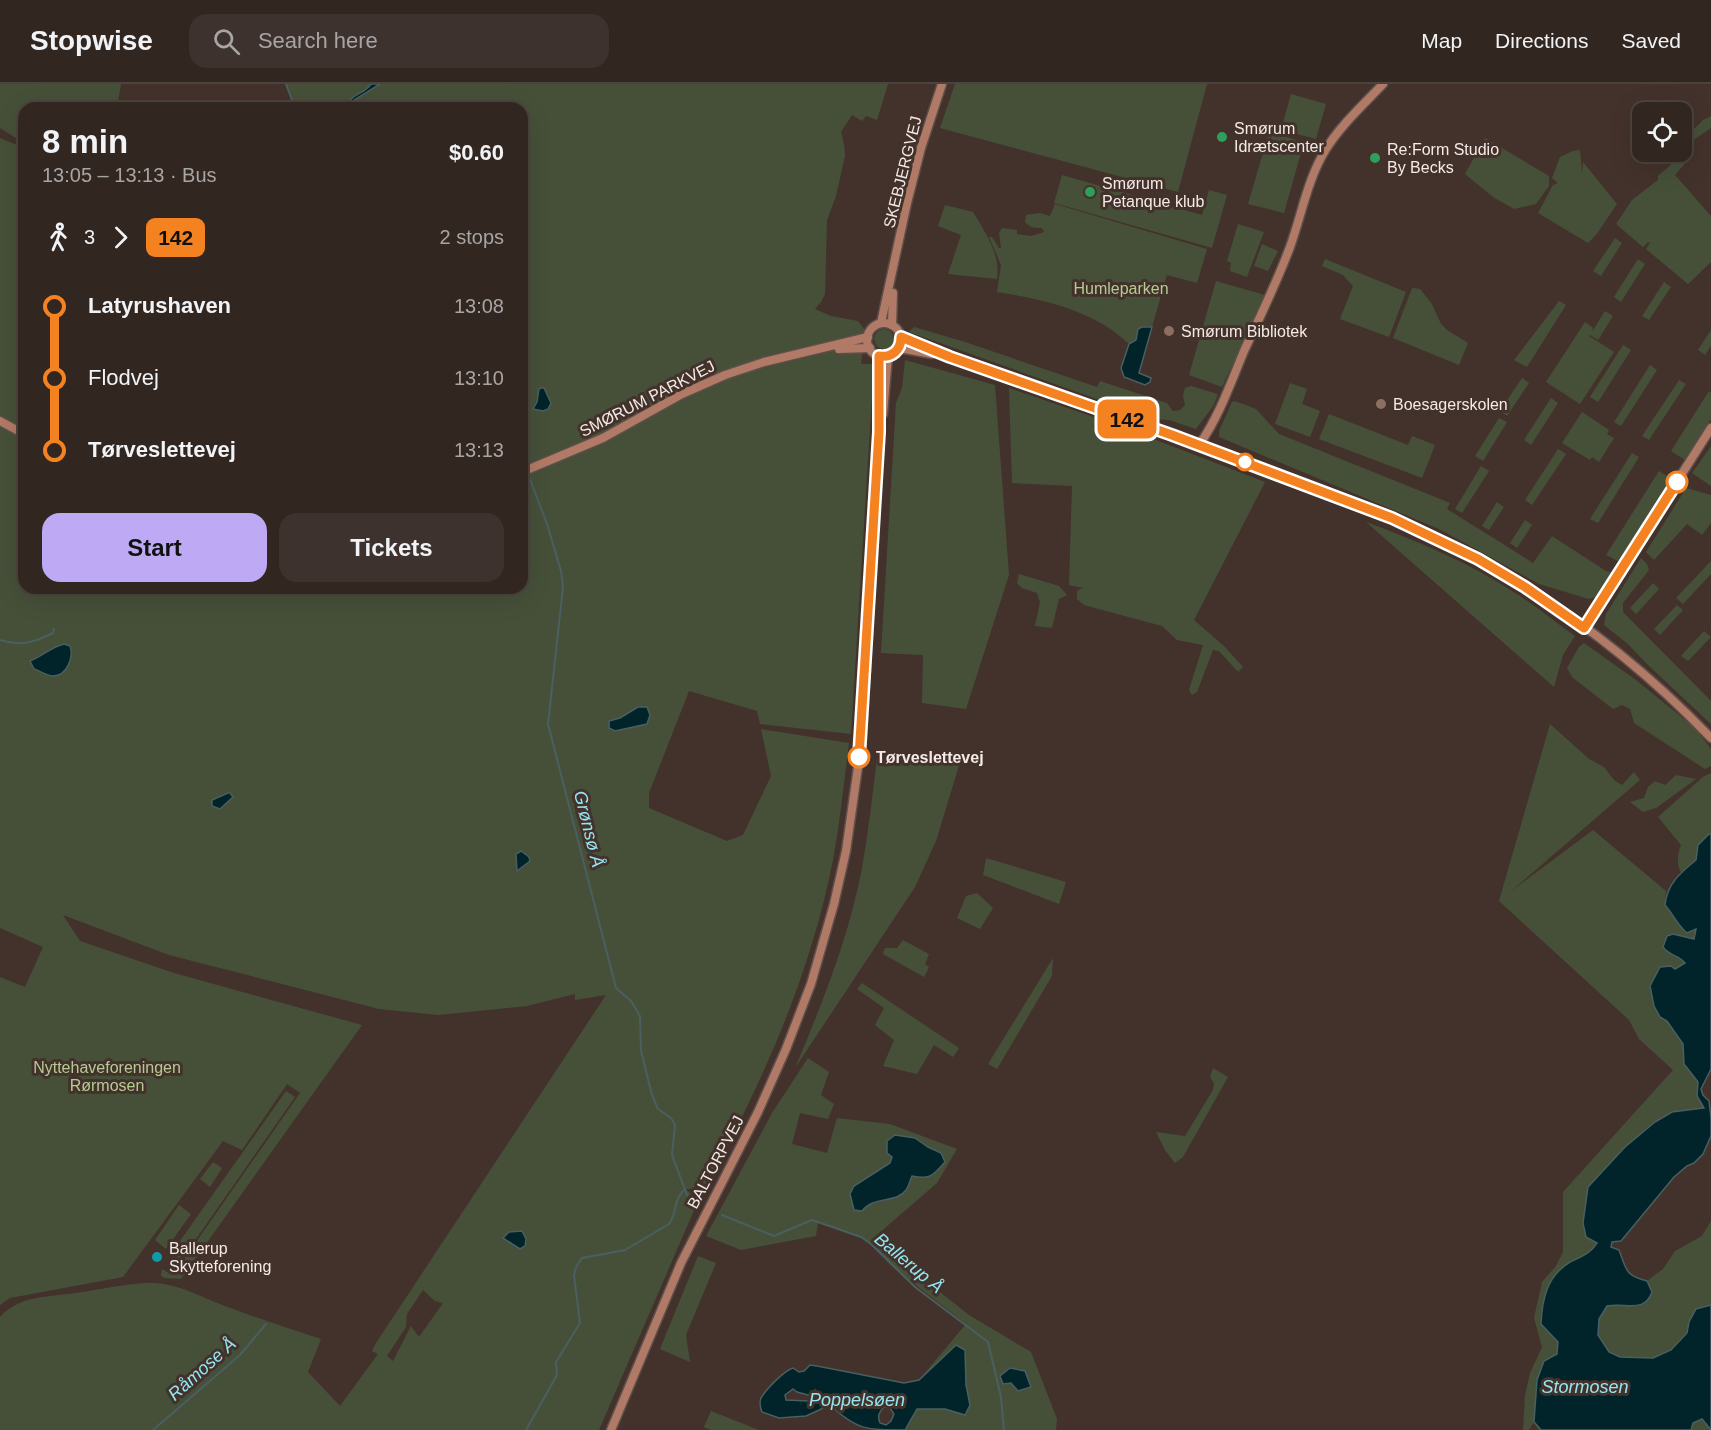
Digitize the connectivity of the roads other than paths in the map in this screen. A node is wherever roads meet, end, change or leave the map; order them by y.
1 (942, 84) edge
2 (1383, 84) edge
3 (894, 269) junction
4 (881, 323) junction
5 (892, 324) junction
6 (868, 337) junction
7 (901, 337) junction
8 (870, 348) junction
9 (899, 348) junction
10 (823, 349) junction
11 (883, 356) junction
12 (950, 357) junction
13 (0, 421) edge
14 (1711, 428) edge
15 (18, 431) edge
16 (1199, 445) junction
17 (528, 470) edge
18 (1584, 628) junction
19 (1711, 738) edge
20 (611, 1430) edge

1 - 3 street, SKEBJERGVEJ
2 - 16 street
3 - 4 street, SKEBJERGVEJ
3 - 5 street, SKEBJERGVEJ
4 - 5 street
4 - 6 street
5 - 7 street
6 - 8 street
6 - 10 street, SMØRUM PARKVEJ
7 - 9 street
7 - 12 street
8 - 10 street, SMØRUM PARKVEJ
8 - 11 street
9 - 11 street
9 - 12 street
10 - 17 street, SMØRUM PARKVEJ
11 - 20 street, BALTORPVEJ
12 - 16 street
13 - 15 street
14 - 18 street
16 - 18 street
18 - 19 street

